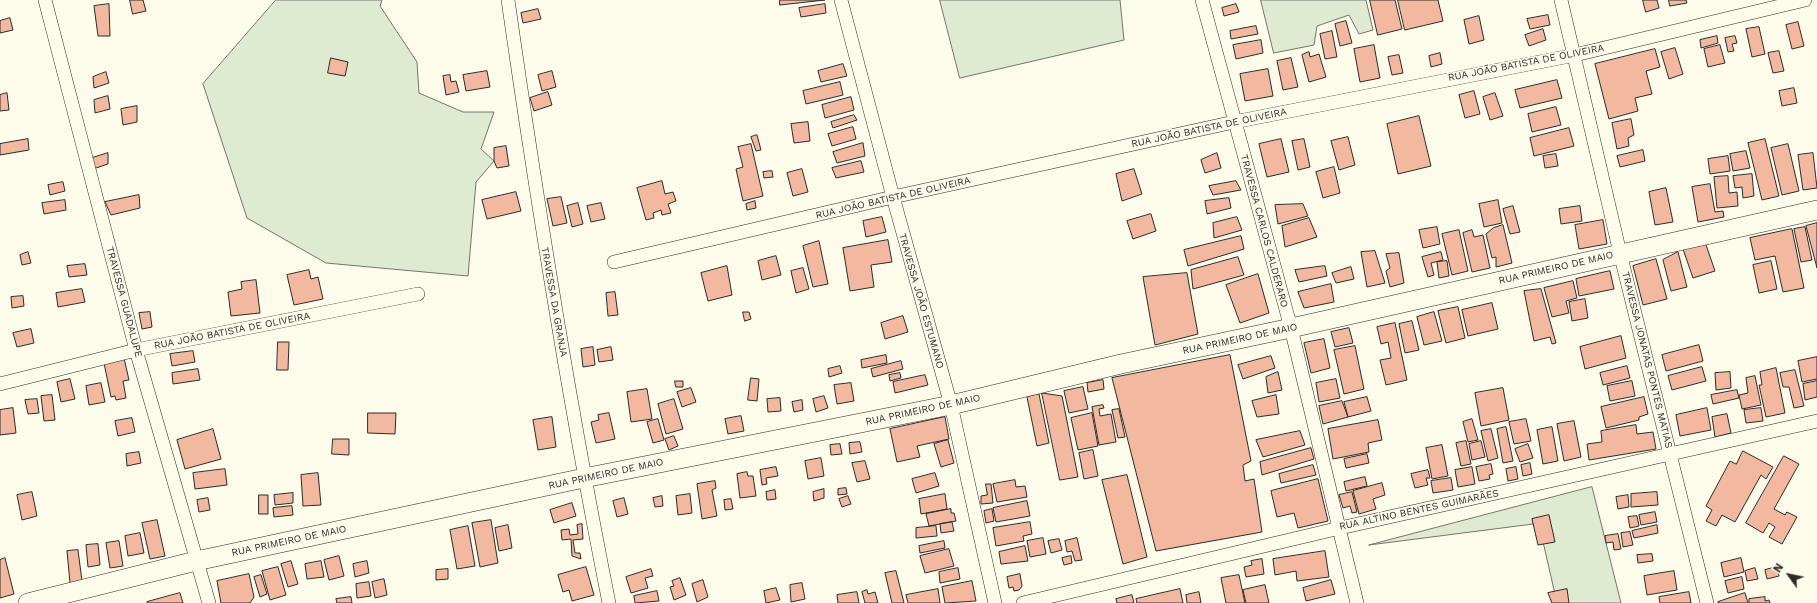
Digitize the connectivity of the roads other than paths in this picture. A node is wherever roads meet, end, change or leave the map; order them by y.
1 (45, 0) edge
2 (508, 0) edge
3 (841, 0) edge
4 (1202, 0) edge
5 (1561, 0) edge
6 (1805, 0) edge
7 (1575, 54) junction
8 (1234, 122) junction
9 (893, 198) junction
10 (1817, 210) edge
11 (1620, 253) junction
12 (614, 262) dead end
13 (418, 294) dead end
14 (1291, 328) junction
15 (136, 350) junction
16 (0, 384) edge
17 (950, 405) junction
18 (1817, 421) edge
19 (1671, 455) junction
20 (584, 478) junction
21 (1340, 528) junction
22 (196, 561) junction
23 (28, 603) edge
24 (209, 603) edge
25 (609, 603) edge
26 (995, 603) edge
27 (1023, 603) edge
28 (1357, 603) edge
29 (1707, 603) edge

1 - 15 street, TRAVESSA GUADALUPE
2 - 20 street, TRAVESSA DA GRANJA
3 - 9 street, TRAVESSA JOÃO ESTUMANO
4 - 8 street, TRAVESSA CARLOS CALDERARO
5 - 7 street, TRAVESSA JONATAS PONTES MATIAS
6 - 7 street, RUA JOÃO BATISTA DE OLIVEIRA
7 - 8 street, RUA JOÃO BATISTA DE OLIVEIRA
7 - 11 street, TRAVESSA JONATAS PONTES MATIAS
8 - 9 street, RUA JOÃO BATISTA DE OLIVEIRA
8 - 14 street, TRAVESSA CARLOS CALDERARO
9 - 12 street, RUA JOÃO BATISTA DE OLIVEIRA
9 - 17 street, TRAVESSA JOÃO ESTUMANO
10 - 11 street, RUA PRIMEIRO DE MAIO
11 - 14 street, RUA PRIMEIRO DE MAIO
11 - 19 street, TRAVESSA JONATAS PONTES MATIAS
13 - 15 street, RUA JOÃO BATISTA DE OLIVEIRA
14 - 17 street, RUA PRIMEIRO DE MAIO
14 - 21 street, TRAVESSA CARLOS CALDERARO
15 - 16 street, RUA JOÃO BATISTA DE OLIVEIRA
15 - 22 street, TRAVESSA GUADALUPE
17 - 20 street, RUA PRIMEIRO DE MAIO
17 - 26 street, TRAVESSA JOÃO ESTUMANO
18 - 19 street, RUA ALTÍNO BENTES GUIMARÃES
19 - 21 street, RUA ALTÍNO BENTES GUIMARÃES
19 - 29 street, TRAVESSA JONATAS PONTES MATIAS
20 - 22 street, RUA PRIMEIRO DE MAIO
20 - 25 street, TRAVESSA DA GRANJA
21 - 27 street, RUA ALTÍNO BENTES GUIMARÃES
21 - 28 street, TRAVESSA CARLOS CALDERARO
22 - 23 street, RUA PRIMEIRO DE MAIO
22 - 24 street, TRAVESSA GUADALUPE

